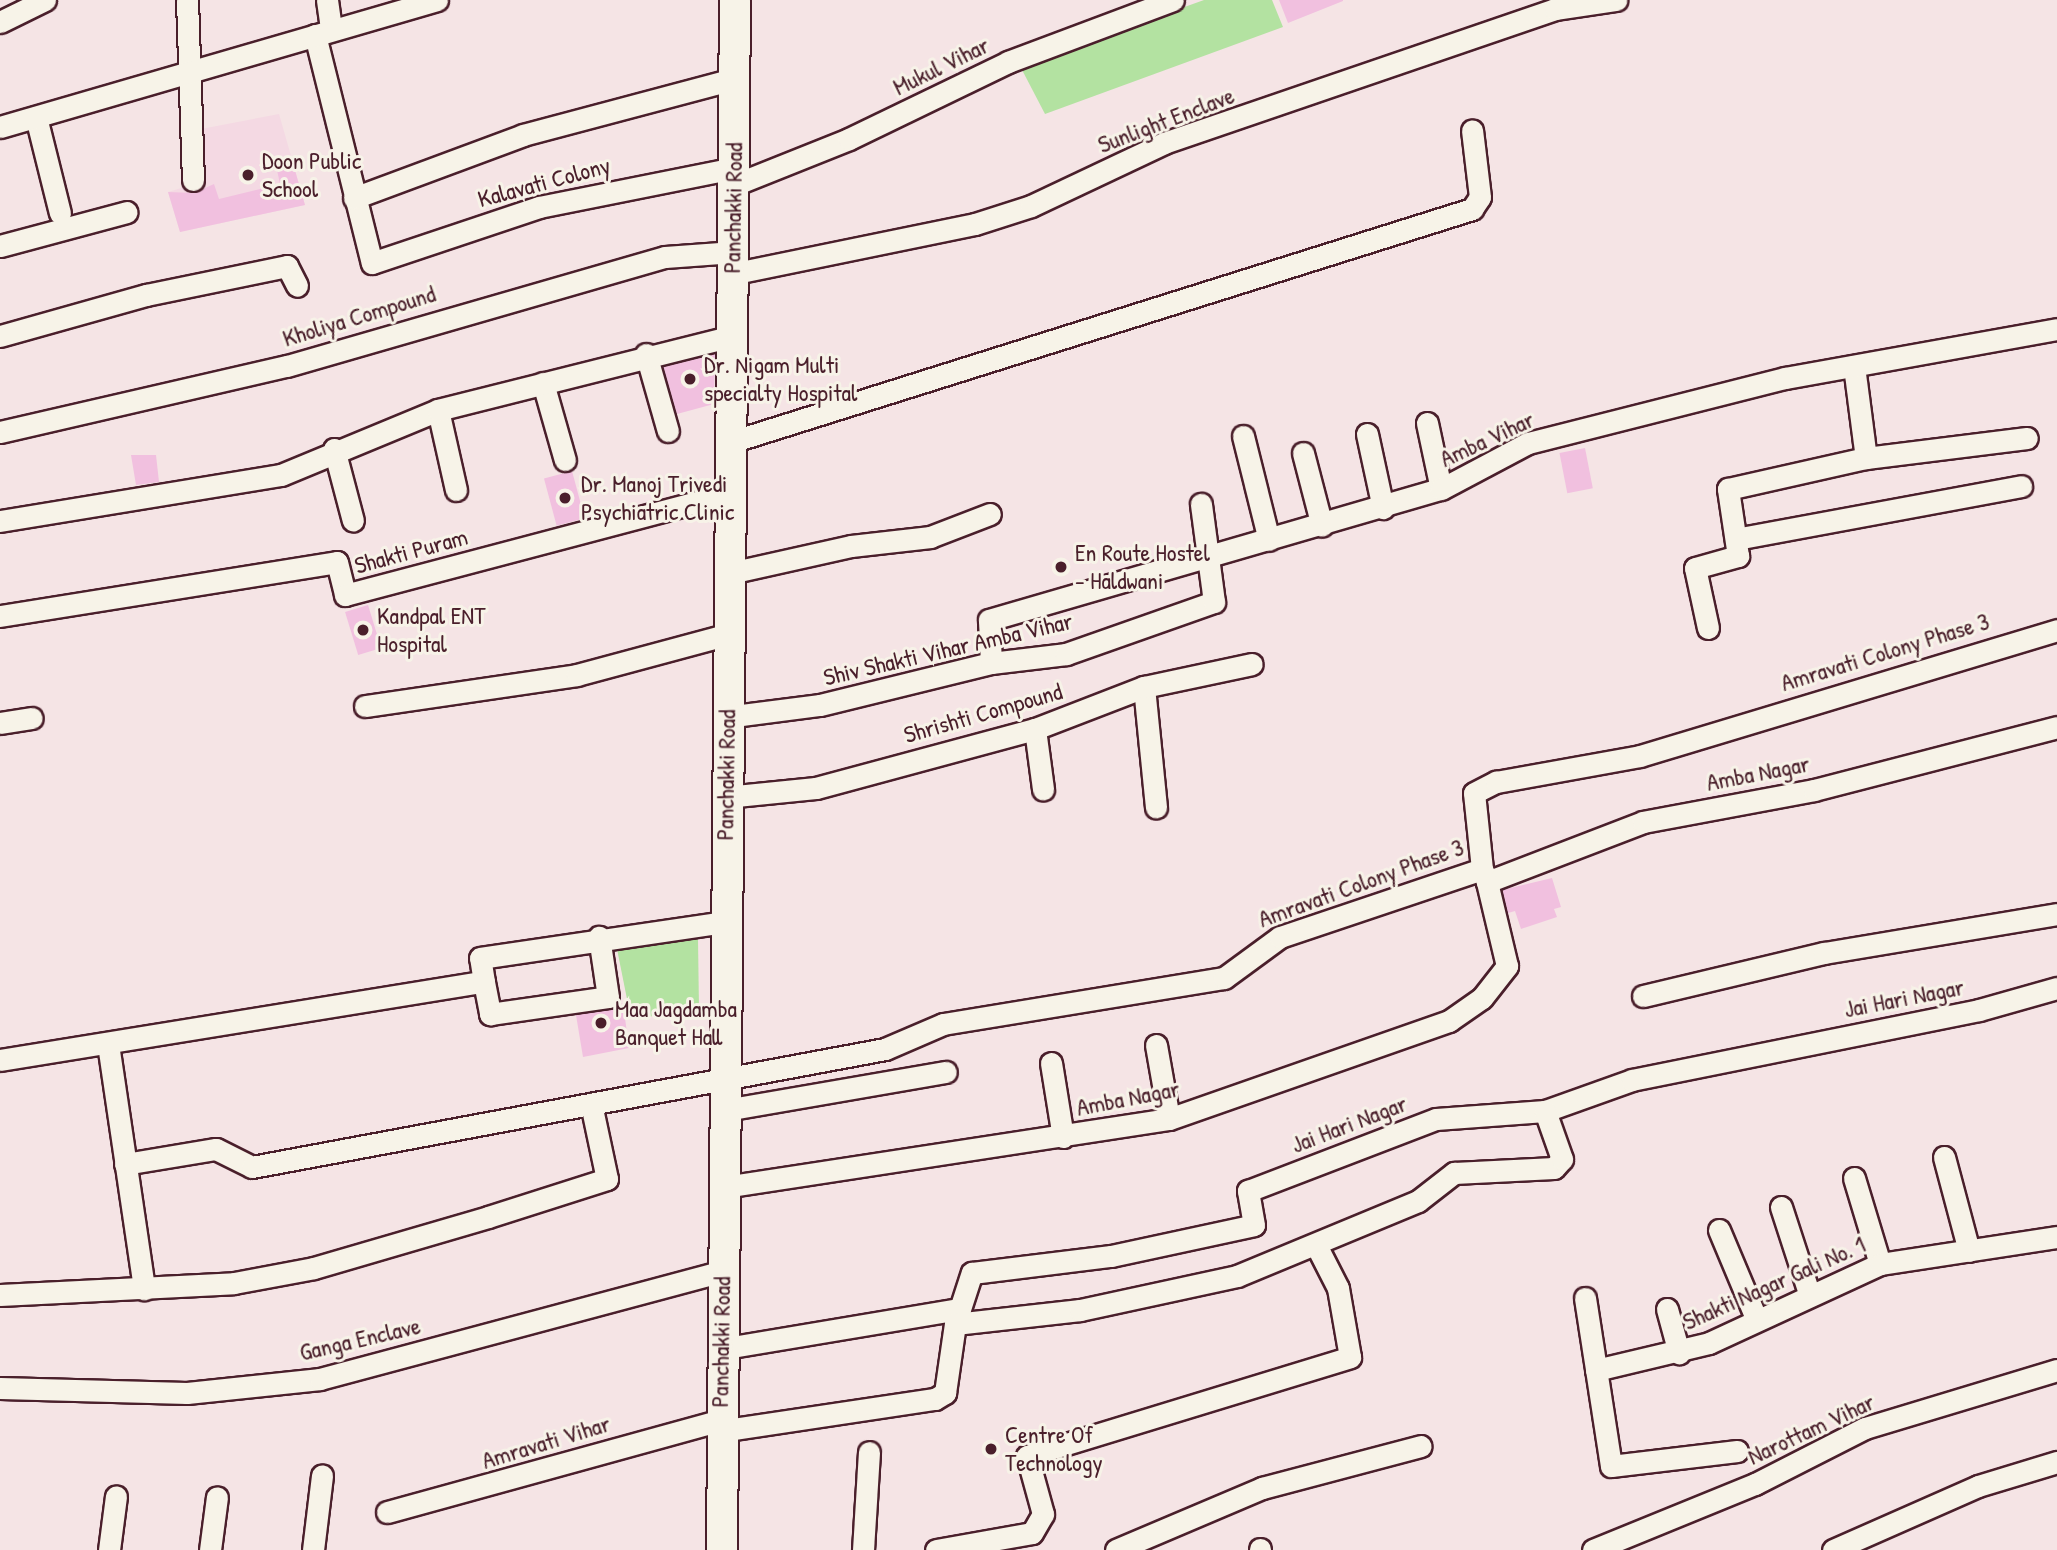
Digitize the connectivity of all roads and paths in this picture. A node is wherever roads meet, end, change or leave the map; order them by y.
1 (46, 0) edge
2 (187, 0) edge
3 (327, 0) edge
4 (437, 0) edge
5 (734, 0) edge
6 (1173, 0) edge
7 (1616, 0) edge
8 (0, 22) edge
9 (323, 32) junction
10 (189, 71) junction
11 (734, 79) junction
12 (36, 117) junction
13 (0, 127) edge
14 (1472, 130) dead end
15 (734, 177) junction
16 (193, 180) dead end
17 (354, 198) junction
18 (127, 212) dead end
19 (60, 213) dead end
20 (0, 246) edge
21 (732, 263) junction
22 (297, 286) dead end
23 (2057, 328) edge
24 (0, 336) edge
25 (732, 336) junction
26 (646, 354) junction
27 (1854, 366) junction
28 (543, 383) junction
29 (438, 410) junction
30 (1427, 423) dead end
31 (668, 431) dead end
32 (0, 432) edge
33 (1367, 434) dead end
34 (1243, 436) dead end
35 (2027, 438) dead end
36 (734, 441) junction
37 (334, 449) junction
38 (1303, 453) dead end
39 (1866, 458) junction
40 (565, 460) dead end
41 (2021, 486) dead end
42 (1441, 489) junction
43 (456, 490) dead end
44 (732, 493) junction
45 (1201, 504) dead end
46 (1383, 508) junction
47 (990, 514) dead end
48 (0, 521) edge
49 (353, 521) dead end
50 (1322, 526) junction
51 (1736, 539) junction
52 (1269, 540) junction
53 (1207, 557) junction
54 (730, 573) junction
55 (0, 616) edge
56 (1708, 628) dead end
57 (2057, 630) edge
58 (729, 634) junction
59 (991, 663) junction
60 (1252, 664) dead end
61 (1144, 687) junction
62 (365, 706) dead end
63 (726, 716) junction
64 (32, 718) dead end
65 (0, 723) edge
66 (2057, 727) edge
67 (1035, 729) junction
68 (1043, 789) dead end
69 (726, 797) junction
70 (1156, 807) dead end
71 (1485, 875) junction
72 (2057, 914) edge
73 (725, 922) junction
74 (599, 937) junction
75 (484, 982) junction
76 (2057, 988) edge
77 (1643, 996) dead end
78 (108, 1044) junction
79 (1156, 1045) dead end
80 (0, 1060) edge
81 (1051, 1063) dead end
82 (946, 1072) dead end
83 (726, 1074) junction
84 (591, 1104) junction
85 (725, 1110) junction
86 (1545, 1111) junction
87 (1169, 1119) junction
88 (1063, 1137) junction
89 (1944, 1157) dead end
90 (125, 1164) junction
91 (1854, 1178) dead end
92 (724, 1187) junction
93 (1781, 1206) dead end
94 (1719, 1230) dead end
95 (2057, 1237) edge
96 (1317, 1247) junction
97 (1969, 1251) junction
98 (1880, 1264) junction
99 (722, 1271) junction
100 (144, 1289) junction
101 (1809, 1293) junction
102 (0, 1295) edge
103 (1586, 1298) dead end
104 (1667, 1309) dead end
105 (958, 1317) junction
106 (1756, 1318) junction
107 (720, 1349) junction
108 (1679, 1353) junction
109 (1596, 1370) junction
110 (2057, 1370) edge
111 (0, 1388) edge
112 (720, 1426) junction
113 (1421, 1446) dead end
114 (1737, 1451) dead end
115 (869, 1452) dead end
116 (2057, 1462) edge
117 (322, 1476) dead end
118 (116, 1496) dead end
119 (217, 1497) dead end
120 (387, 1512) dead end
121 (1035, 1541) edge
122 (109, 1550) edge
123 (210, 1550) edge
124 (313, 1550) edge
125 (722, 1550) edge
126 (863, 1550) edge
127 (936, 1550) edge
128 (1116, 1550) edge
129 (1593, 1550) edge
130 (1832, 1550) edge

1 - 8 street
2 - 10 street
3 - 9 street
4 - 9 street
5 - 11 main road, Panchakki Road
6 - 15 street, Mukul Vihar
7 - 21 street, Sunlight Enclave
9 - 10 street
9 - 17 street
10 - 12 street
10 - 16 street
11 - 15 main road, Panchakki Road
11 - 17 street
12 - 13 street
12 - 19 street
14 - 36 street
15 - 17 street, Kalavati Colony
15 - 21 main road, Panchakki Road
18 - 20 street
21 - 25 main road, Panchakki Road
21 - 32 street, Kholiya Compound
22 - 24 street
23 - 27 street, Amba Vihar
25 - 26 street
25 - 36 main road, Panchakki Road
26 - 28 street
26 - 31 street
27 - 39 street
27 - 42 street, Amba Vihar
28 - 29 street
28 - 40 street
29 - 37 street
29 - 43 street
30 - 42 street
33 - 46 street
34 - 52 street
35 - 39 street
36 - 44 main road, Panchakki Road
37 - 48 street
37 - 49 street
38 - 50 street
39 - 51 street
41 - 51 street
42 - 46 street, Amba Vihar
44 - 54 main road, Panchakki Road
44 - 55 street, Shakti Puram
45 - 53 street
46 - 50 street, Amba Vihar
47 - 54 street
50 - 52 street, Amba Vihar
51 - 56 street
52 - 53 street, Amba Vihar
53 - 59 street, Amba Vihar
53 - 59 street, Shiv Shakti Vihar Amba Vihar
54 - 58 main road, Panchakki Road
57 - 71 street, Amravati Colony Phase 3
58 - 62 street
58 - 63 main road, Panchakki Road
59 - 63 street, Shiv Shakti Vihar Amba Vihar
60 - 61 street, Shrishti Compound
61 - 67 street, Shrishti Compound
61 - 70 street
63 - 69 main road, Panchakki Road
64 - 65 street
66 - 71 street, Amba Nagar
67 - 68 street
67 - 69 street, Shrishti Compound
69 - 73 main road, Panchakki Road
71 - 83 street, Amravati Colony Phase 3
71 - 87 street, Amba Nagar
72 - 77 street
73 - 74 street
73 - 83 main road, Panchakki Road
74 - 75 street
74 - 75 street
75 - 78 street
76 - 86 street, Jai Hari Nagar
78 - 80 street
78 - 90 street
79 - 87 street
81 - 88 street
82 - 85 street
83 - 84 street, Amravati Colony Phase 3
83 - 85 main road, Panchakki Road
84 - 90 street, Amravati Colony Phase 3
84 - 100 street
85 - 92 main road, Panchakki Road
86 - 96 street
86 - 105 street, Jai Hari Nagar
87 - 88 street, Amba Nagar
88 - 92 street, Amba Nagar
89 - 97 street
90 - 100 street
91 - 98 street
92 - 99 main road, Panchakki Road
93 - 101 street
94 - 106 street
95 - 97 street, Shakti Nagar Gali No. 1
96 - 105 street
96 - 121 street
97 - 98 street, Shakti Nagar Gali No. 1
98 - 101 street, Shakti Nagar Gali No. 1
99 - 107 main road, Panchakki Road
99 - 111 street, Ganga Enclave
100 - 102 street
101 - 106 street, Shakti Nagar Gali No. 1
103 - 109 street
104 - 108 street
105 - 107 street
105 - 112 street, Amravati Vihar
106 - 108 street, Shakti Nagar Gali No. 1
107 - 112 main road, Panchakki Road
108 - 109 street, Shakti Nagar Gali No. 1
109 - 114 street
110 - 129 street, Narottam Vihar
112 - 120 street, Amravati Vihar
112 - 125 main road, Panchakki Road
113 - 128 street
115 - 126 street
116 - 130 street
117 - 124 street
118 - 122 street
119 - 123 street
121 - 127 street

